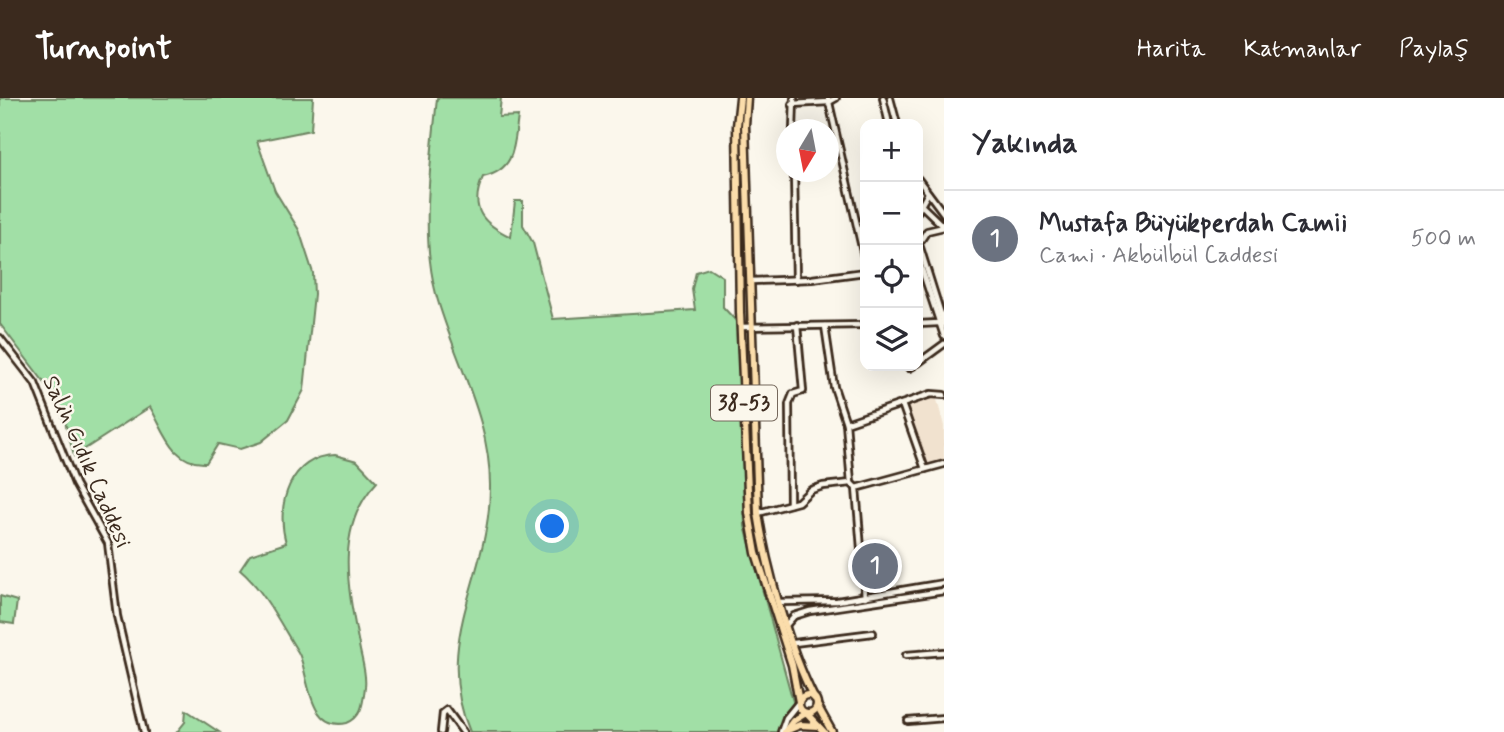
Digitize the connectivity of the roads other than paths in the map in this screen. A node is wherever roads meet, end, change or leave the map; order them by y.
1 (740, 98) edge
2 (747, 98) edge
3 (836, 98) edge
4 (883, 98) edge
5 (890, 98) edge
6 (829, 100) edge
7 (793, 101) edge
8 (793, 119) edge
9 (888, 119) edge
10 (896, 119) edge
11 (794, 182) edge
12 (923, 187) edge
13 (928, 193) junction
14 (923, 199) edge
15 (923, 206) edge
16 (944, 214) edge
17 (944, 227) edge
18 (923, 236) edge
19 (861, 245) edge
20 (919, 245) edge
21 (860, 273) edge
22 (923, 274) edge
23 (796, 280) junction
24 (751, 281) junction
25 (923, 324) edge
26 (941, 324) edge
27 (797, 325) junction
28 (860, 325) edge
29 (825, 326) junction
30 (741, 327) junction
31 (753, 327) junction
32 (944, 336) edge
33 (0, 338) edge
34 (944, 344) edge
35 (923, 359) edge
36 (944, 395) edge
37 (902, 404) junction
38 (846, 423) junction
39 (944, 464) edge
40 (925, 469) junction
41 (853, 485) junction
42 (790, 504) junction
43 (758, 513) junction
44 (944, 583) edge
45 (944, 591) edge
46 (865, 597) junction
47 (780, 603) junction
48 (787, 624) junction
49 (873, 633) dead end
50 (794, 643) junction
51 (944, 652) edge
52 (906, 656) dead end
53 (815, 701) junction
54 (799, 702) junction
55 (806, 713) junction
56 (944, 718) edge
57 (908, 721) dead end
58 (822, 730) edge
59 (145, 732) edge
60 (441, 732) edge
61 (463, 732) edge
62 (785, 732) edge
63 (832, 732) edge

1 - 30 main road, 38-53
2 - 24 main road
3 - 6 street
4 - 9 street
5 - 10 street
6 - 7 street
6 - 19 street
7 - 8 street
11 - 23 street
12 - 13 street
13 - 14 street
13 - 16 street
15 - 17 street
17 - 18 street
20 - 26 street
21 - 23 street
22 - 26 street
23 - 24 street
24 - 31 main road
25 - 26 street
26 - 32 street
27 - 29 street
27 - 31 street
27 - 42 street
28 - 29 street
29 - 38 street
30 - 31 street
30 - 54 main road, 38-53
31 - 43 main road
33 - 59 street, Salih Gıdık Caddesi
34 - 35 street
36 - 37 street
37 - 38 street
37 - 40 street
38 - 41 street
39 - 40 street
40 - 41 street
41 - 42 street
41 - 46 street
42 - 43 street
43 - 47 main road
44 - 46 street
45 - 48 street
46 - 47 street
47 - 48 main road
48 - 50 main road
49 - 50 street
50 - 53 main road
51 - 52 street
53 - 54 main road
53 - 55 main road
53 - 63 main road
54 - 55 main road
54 - 62 street
55 - 58 main road
55 - 62 main road
56 - 57 street
58 - 62 main road
60 - 61 street

